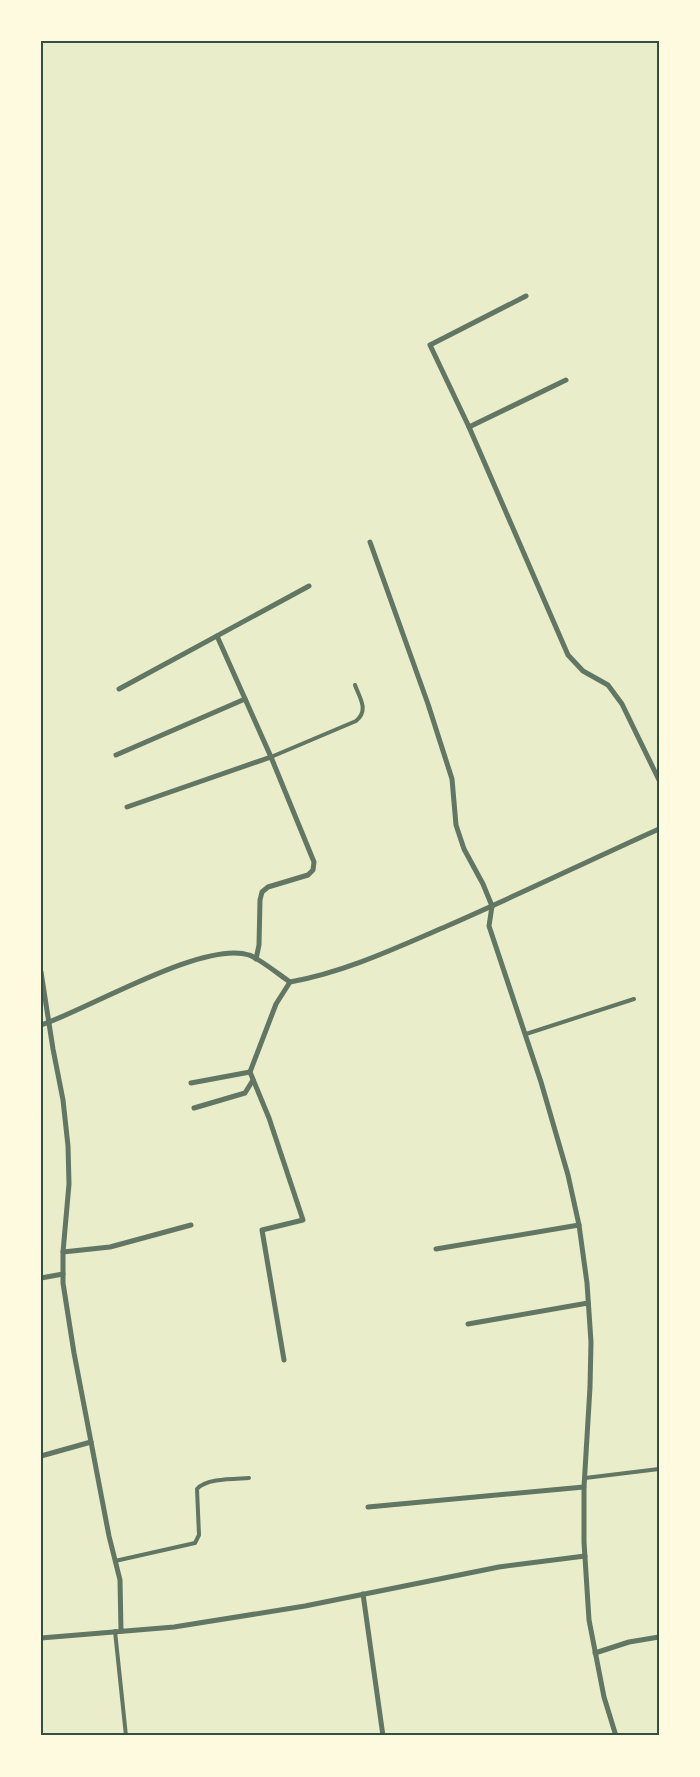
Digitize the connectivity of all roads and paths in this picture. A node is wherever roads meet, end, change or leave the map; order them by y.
1 (526, 296) dead end
2 (566, 380) dead end
3 (469, 427) junction
4 (370, 542) dead end
5 (308, 586) dead end
6 (217, 636) junction
7 (355, 685) dead end
8 (119, 689) dead end
9 (245, 698) junction
10 (116, 755) dead end
11 (271, 758) junction
12 (659, 780) edge
13 (127, 807) dead end
14 (659, 829) edge
15 (492, 906) junction
16 (256, 959) junction
17 (41, 972) edge
18 (290, 982) junction
19 (634, 999) dead end
20 (50, 1022) junction
21 (41, 1025) edge
22 (526, 1034) junction
23 (250, 1072) junction
24 (253, 1080) junction
25 (191, 1083) dead end
26 (194, 1108) dead end
27 (191, 1225) dead end
28 (579, 1225) junction
29 (436, 1249) dead end
30 (63, 1252) junction
31 (62, 1274) junction
32 (41, 1278) edge
33 (588, 1303) junction
34 (468, 1324) dead end
35 (284, 1360) dead end
36 (91, 1442) junction
37 (41, 1456) edge
38 (659, 1469) edge
39 (249, 1478) dead end
40 (585, 1478) junction
41 (584, 1487) junction
42 (368, 1507) dead end
43 (585, 1556) junction
44 (115, 1562) junction
45 (364, 1594) junction
46 (121, 1631) junction
47 (115, 1632) junction
48 (659, 1637) edge
49 (41, 1638) edge
50 (595, 1653) junction
51 (126, 1736) edge
52 (383, 1736) edge
53 (616, 1736) edge

1 - 3 street
2 - 3 street
3 - 12 street
4 - 15 street
5 - 6 street
6 - 8 street
6 - 9 street
7 - 11 lane
9 - 10 street
9 - 11 street
11 - 13 street
11 - 16 street
14 - 15 street
15 - 18 street
15 - 22 street
16 - 18 street
16 - 20 street
17 - 20 street
18 - 23 street
19 - 22 lane
20 - 21 street
20 - 30 street
22 - 28 street
23 - 24 street
23 - 25 street
24 - 26 street
24 - 35 street
27 - 30 street
28 - 29 street
28 - 33 street
30 - 31 street
31 - 32 street
31 - 36 street
33 - 34 street
33 - 40 street
36 - 37 street
36 - 44 street
38 - 40 lane
39 - 44 lane
40 - 41 street
41 - 42 street
41 - 43 street
43 - 45 street
43 - 50 street
44 - 46 street
45 - 46 street
45 - 52 street
46 - 47 street
47 - 49 street
47 - 51 lane
48 - 50 street
50 - 53 street

